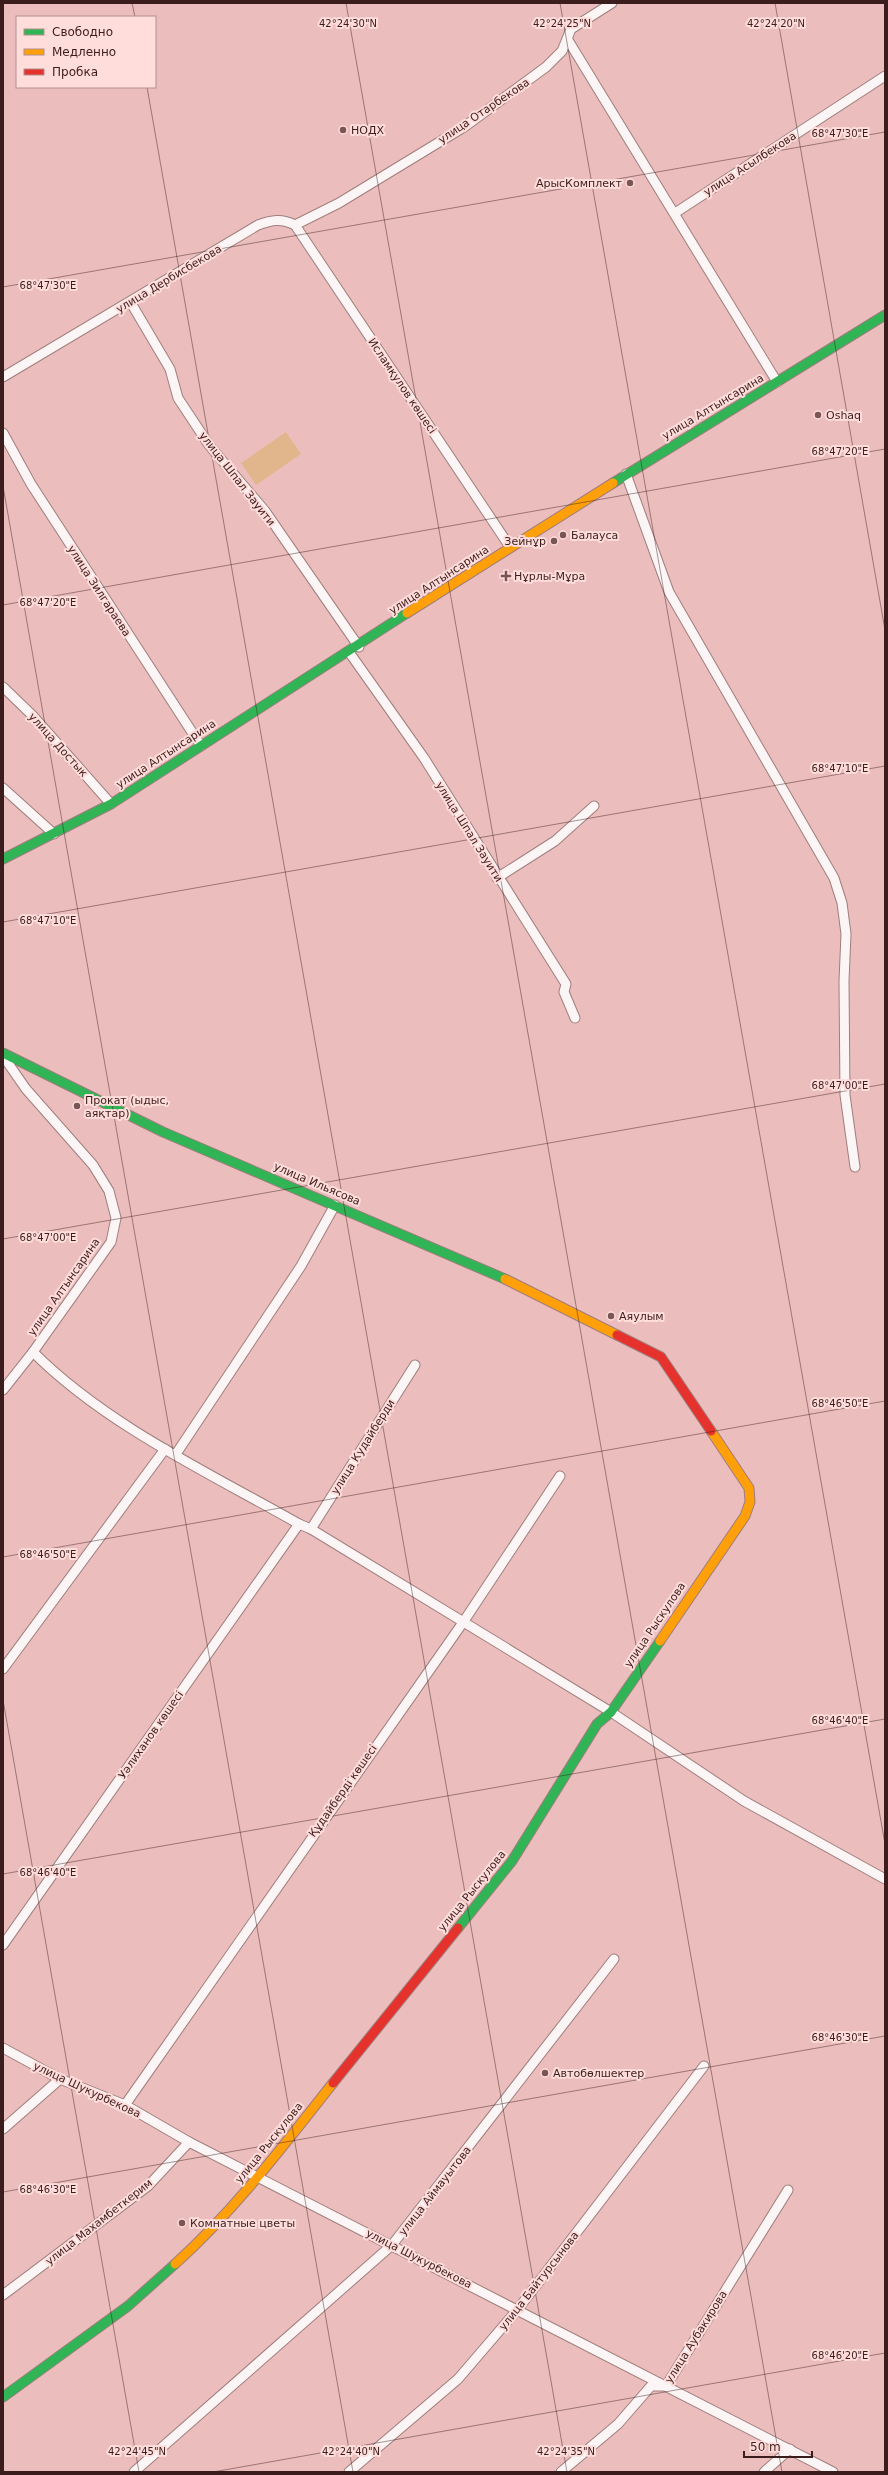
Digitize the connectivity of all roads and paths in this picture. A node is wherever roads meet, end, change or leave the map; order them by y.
1 (612, 3) edge
2 (568, 40) junction
3 (885, 76) edge
4 (675, 213) junction
5 (295, 225) junction
6 (131, 303) junction
7 (885, 315) edge
8 (3, 377) edge
9 (777, 382) junction
10 (3, 432) edge
11 (626, 474) junction
12 (510, 547) junction
13 (359, 647) junction
14 (349, 652) junction
15 (3, 686) edge
16 (201, 746) junction
17 (3, 788) edge
18 (111, 804) junction
19 (594, 806) dead end
20 (54, 834) junction
21 (3, 859) edge
22 (497, 878) junction
23 (575, 1018) dead end
24 (3, 1055) edge
25 (855, 1167) dead end
26 (335, 1205) junction
27 (622, 1337) joint
28 (32, 1352) junction
29 (415, 1365) dead end
30 (3, 1390) edge
31 (165, 1449) junction
32 (176, 1454) junction
33 (560, 1476) dead end
34 (299, 1524) junction
35 (311, 1529) junction
36 (464, 1621) junction
37 (3, 1669) edge
38 (610, 1712) junction
39 (885, 1879) edge
40 (3, 1945) edge
41 (614, 1960) dead end
42 (3, 2048) edge
43 (704, 2066) dead end
44 (60, 2079) junction
45 (125, 2105) junction
46 (3, 2129) edge
47 (189, 2142) junction
48 (257, 2176) junction
49 (788, 2190) dead end
50 (392, 2245) junction
51 (3, 2294) edge
52 (518, 2309) junction
53 (666, 2386) junction
54 (3, 2398) edge
55 (790, 2449) junction
56 (134, 2472) edge
57 (349, 2472) edge
58 (561, 2472) edge
59 (764, 2472) edge
60 (833, 2472) edge

1 - 2 street, улица Отарбекова
2 - 4 street
2 - 5 street, улица Отарбекова
3 - 4 street, улица Асылбекова
4 - 9 street
5 - 6 street, улица Дербисбекова
5 - 12 street, Исламқулов көшесі
6 - 8 street, улица Дербисбекова
6 - 13 street, улица Шпал Зауити
7 - 9 street, улица Алтынсарина
9 - 11 street, улица Алтынсарина
10 - 16 street, улица Зилгараева
11 - 12 street, улица Алтынсарина
11 - 25 street
12 - 13 street, улица Алтынсарина
13 - 14 street, улица Алтынсарина
14 - 16 street, улица Алтынсарина
14 - 22 street, улица Шпал Зауити
15 - 18 street, улица Достык
16 - 18 street, улица Алтынсарина
17 - 20 street
18 - 20 street, улица Алтынсарина
19 - 22 street
20 - 21 street, улица Алтынсарина
22 - 23 street, улица Шпал Зауити
24 - 26 street, улица Ильясова
24 - 28 street, улица Алтынсарина
26 - 27 street, улица Ильясова
26 - 32 street
27 - 38 street, улица Рыскулова
28 - 30 street, улица Алтынсарина
28 - 31 street
29 - 35 street, улица Кудайберди
31 - 32 street
31 - 37 street
32 - 34 street
33 - 36 street, Құдайберді көшесі
34 - 35 street
34 - 40 street, Уәлиханов көшесі
35 - 36 street
36 - 38 street
36 - 45 street, Құдайберді көшесі
38 - 39 street
38 - 48 street, улица Рыскулова
41 - 50 street, улица Аймауытова
42 - 44 street, улица Шукурбекова
43 - 52 street, улица Байтурсынова
44 - 45 street, улица Шукурбекова
44 - 46 street
45 - 47 street, улица Шукурбекова
47 - 48 street, улица Шукурбекова
47 - 51 street, улица Махамбеткерим
48 - 50 street, улица Шукурбекова
48 - 54 street, улица Рыскулова
49 - 53 street, улица Аубакирова
50 - 52 street, улица Шукурбекова
50 - 56 street, улица Аймауытова
52 - 53 street, улица Шукурбекова
52 - 57 street, улица Байтурсынова
53 - 55 street, улица Шукурбекова
53 - 58 street, улица Аубакирова
55 - 59 street
55 - 60 street, улица Шукурбекова

